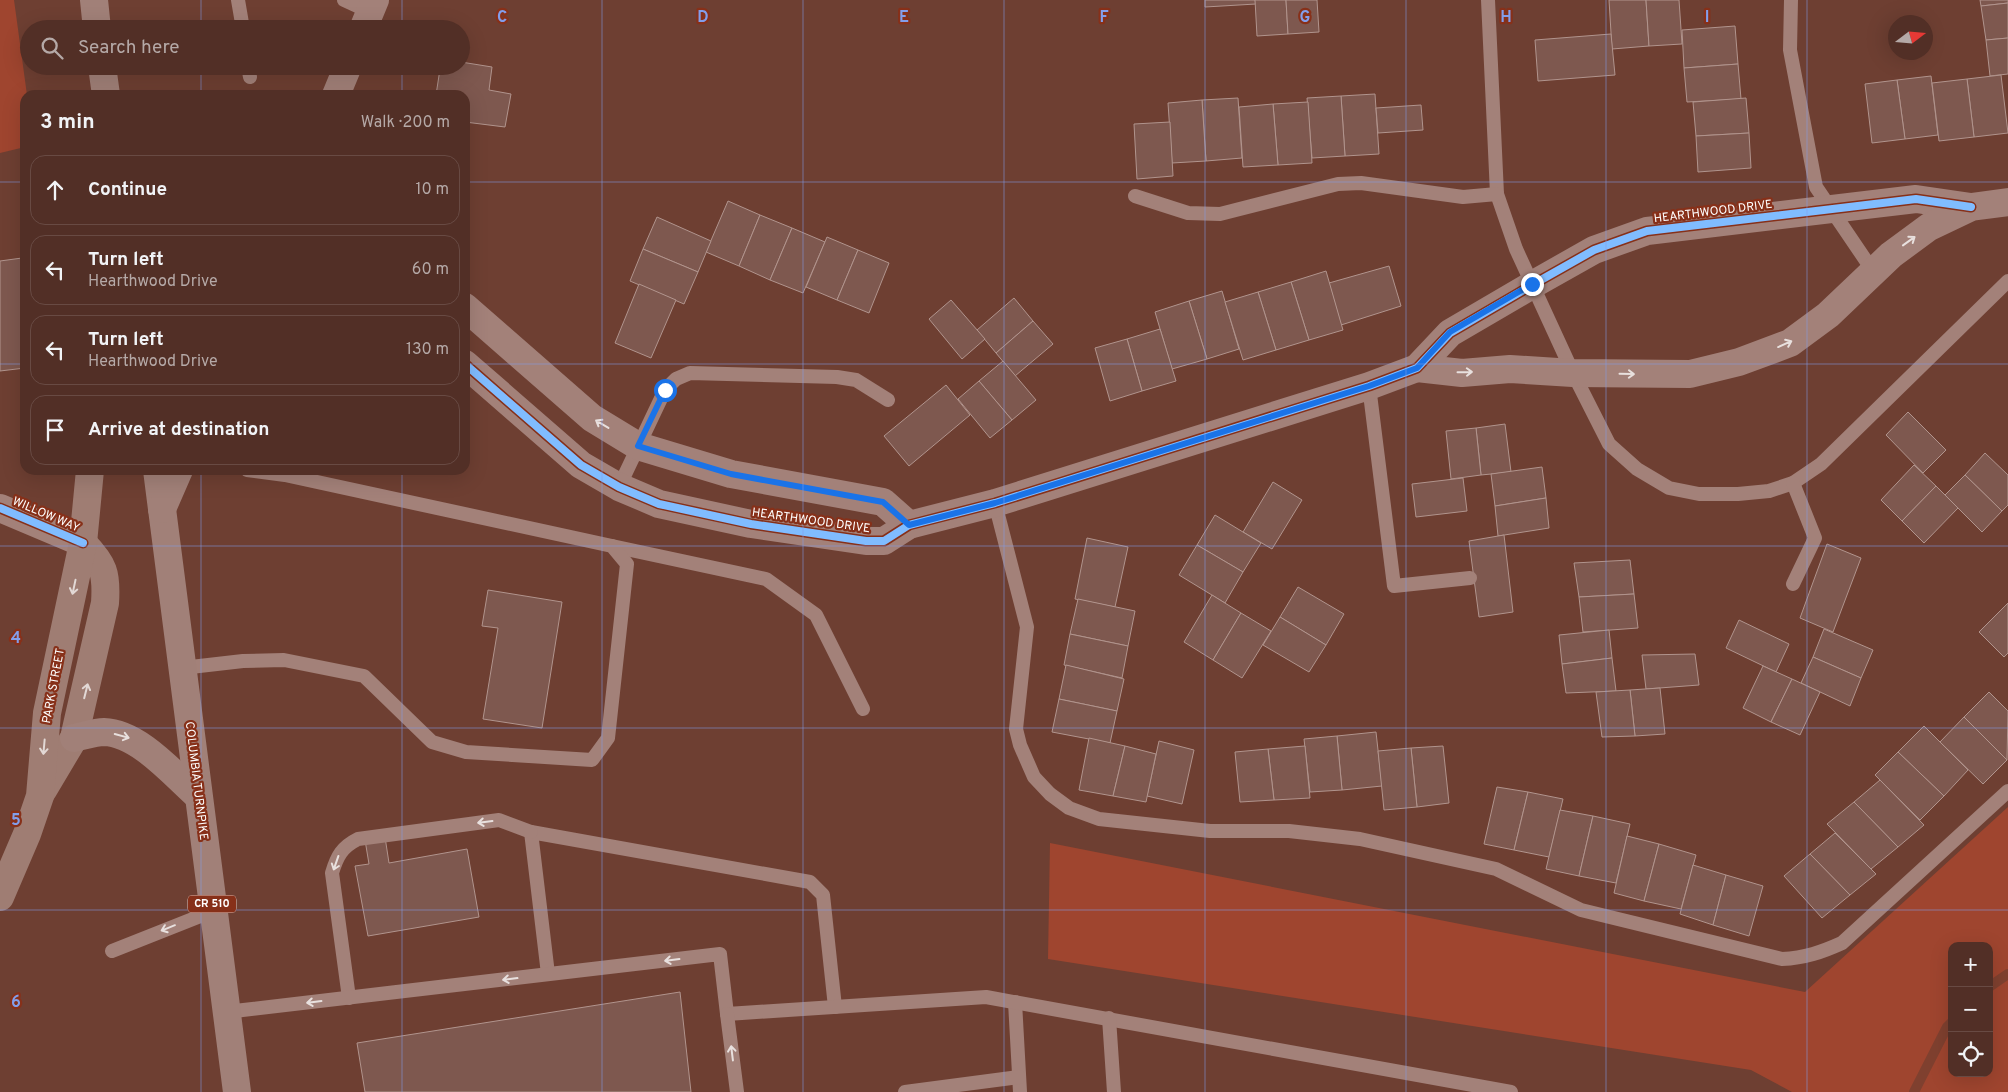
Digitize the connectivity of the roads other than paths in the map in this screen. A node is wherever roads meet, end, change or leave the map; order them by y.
1 (94, 0) edge
2 (238, 0) edge
3 (344, 0) edge
4 (1488, 0) edge
5 (1791, 0) edge
6 (370, 14) edge
7 (97, 20) edge
8 (241, 20) edge
9 (103, 75) edge
10 (344, 75) edge
11 (105, 90) edge
12 (338, 90) edge
13 (1497, 194) junction
14 (1135, 196) dead end
15 (2008, 202) edge
16 (1971, 207) junction
17 (1830, 209) junction
18 (1873, 271) junction
19 (2008, 280) edge
20 (1532, 284) junction
21 (470, 311) edge
22 (1417, 368) junction
23 (470, 369) edge
24 (1573, 373) junction
25 (1369, 386) junction
26 (888, 400) dead end
27 (638, 446) junction
28 (90, 475) edge
29 (158, 475) edge
30 (177, 475) edge
31 (285, 475) edge
32 (1793, 483) junction
33 (619, 487) junction
34 (995, 503) junction
35 (0, 508) edge
36 (162, 509) junction
37 (909, 525) junction
38 (83, 543) junction
39 (612, 546) junction
40 (1470, 578) dead end
41 (1793, 584) dead end
42 (182, 668) junction
43 (863, 709) dead end
44 (74, 738) junction
45 (2008, 791) edge
46 (40, 796) junction
47 (198, 796) junction
48 (531, 832) junction
49 (0, 897) edge
50 (213, 911) junction
51 (112, 950) dead end
52 (548, 974) junction
53 (349, 998) junction
54 (1015, 1002) junction
55 (835, 1007) junction
56 (226, 1012) junction
57 (727, 1014) junction
58 (1109, 1018) junction
59 (1020, 1077) junction
60 (1449, 1086) edge
61 (237, 1092) edge
62 (737, 1092) edge
63 (905, 1092) edge
64 (1020, 1092) edge
65 (1114, 1092) edge
66 (1511, 1092) edge

1 - 7 main road
2 - 8 lane
3 - 6 lane
4 - 13 lane
5 - 17 lane
9 - 11 main road
10 - 12 street
13 - 14 lane
13 - 20 lane
15 - 16 street, HEARTHWOOD DRIVE
16 - 17 street, HEARTHWOOD DRIVE
18 -> 16 street, HEARTHWOOD DRIVE
17 - 18 lane
17 - 20 street, HEARTHWOOD DRIVE
24 -> 18 street, HEARTHWOOD DRIVE
19 - 32 lane
20 - 22 street, HEARTHWOOD DRIVE
20 - 24 lane
27 -> 21 street
22 -> 24 street, HEARTHWOOD DRIVE
22 - 25 street, HEARTHWOOD DRIVE
23 - 33 street, HEARTHWOOD DRIVE
24 - 32 lane
25 - 34 street, HEARTHWOOD DRIVE
25 - 40 lane
26 - 27 lane
27 - 33 lane
27 - 37 street
28 - 38 main road, PARK STREET
29 - 36 main road, COLUMBIA TURNPIKE / CR 510
30 - 36 main road
31 - 39 lane
32 - 41 lane
33 - 37 street, HEARTHWOOD DRIVE
34 - 37 street, HEARTHWOOD DRIVE
34 - 45 lane
35 - 38 street, WILLOW WAY
36 - 42 main road, COLUMBIA TURNPIKE / CR 510
44 -> 38 main road
38 -> 46 main road, PARK STREET
39 - 42 lane
39 - 43 lane
42 - 47 main road, COLUMBIA TURNPIKE / CR 510
44 - 46 main road
44 -> 47 main road
46 - 49 main road, PARK STREET
47 - 50 main road, COLUMBIA TURNPIKE / CR 510
48 - 52 lane
48 -> 53 lane
48 - 55 lane
50 -> 51 lane
50 - 56 main road, COLUMBIA TURNPIKE / CR 510
52 -> 53 lane
57 -> 52 lane
53 -> 56 lane
54 - 55 lane
54 - 58 lane
54 - 59 lane
55 - 57 lane
56 - 61 main road, COLUMBIA TURNPIKE / CR 510
62 -> 57 lane
58 - 60 lane
58 - 65 lane
59 - 63 lane
59 - 64 lane
60 - 66 lane

